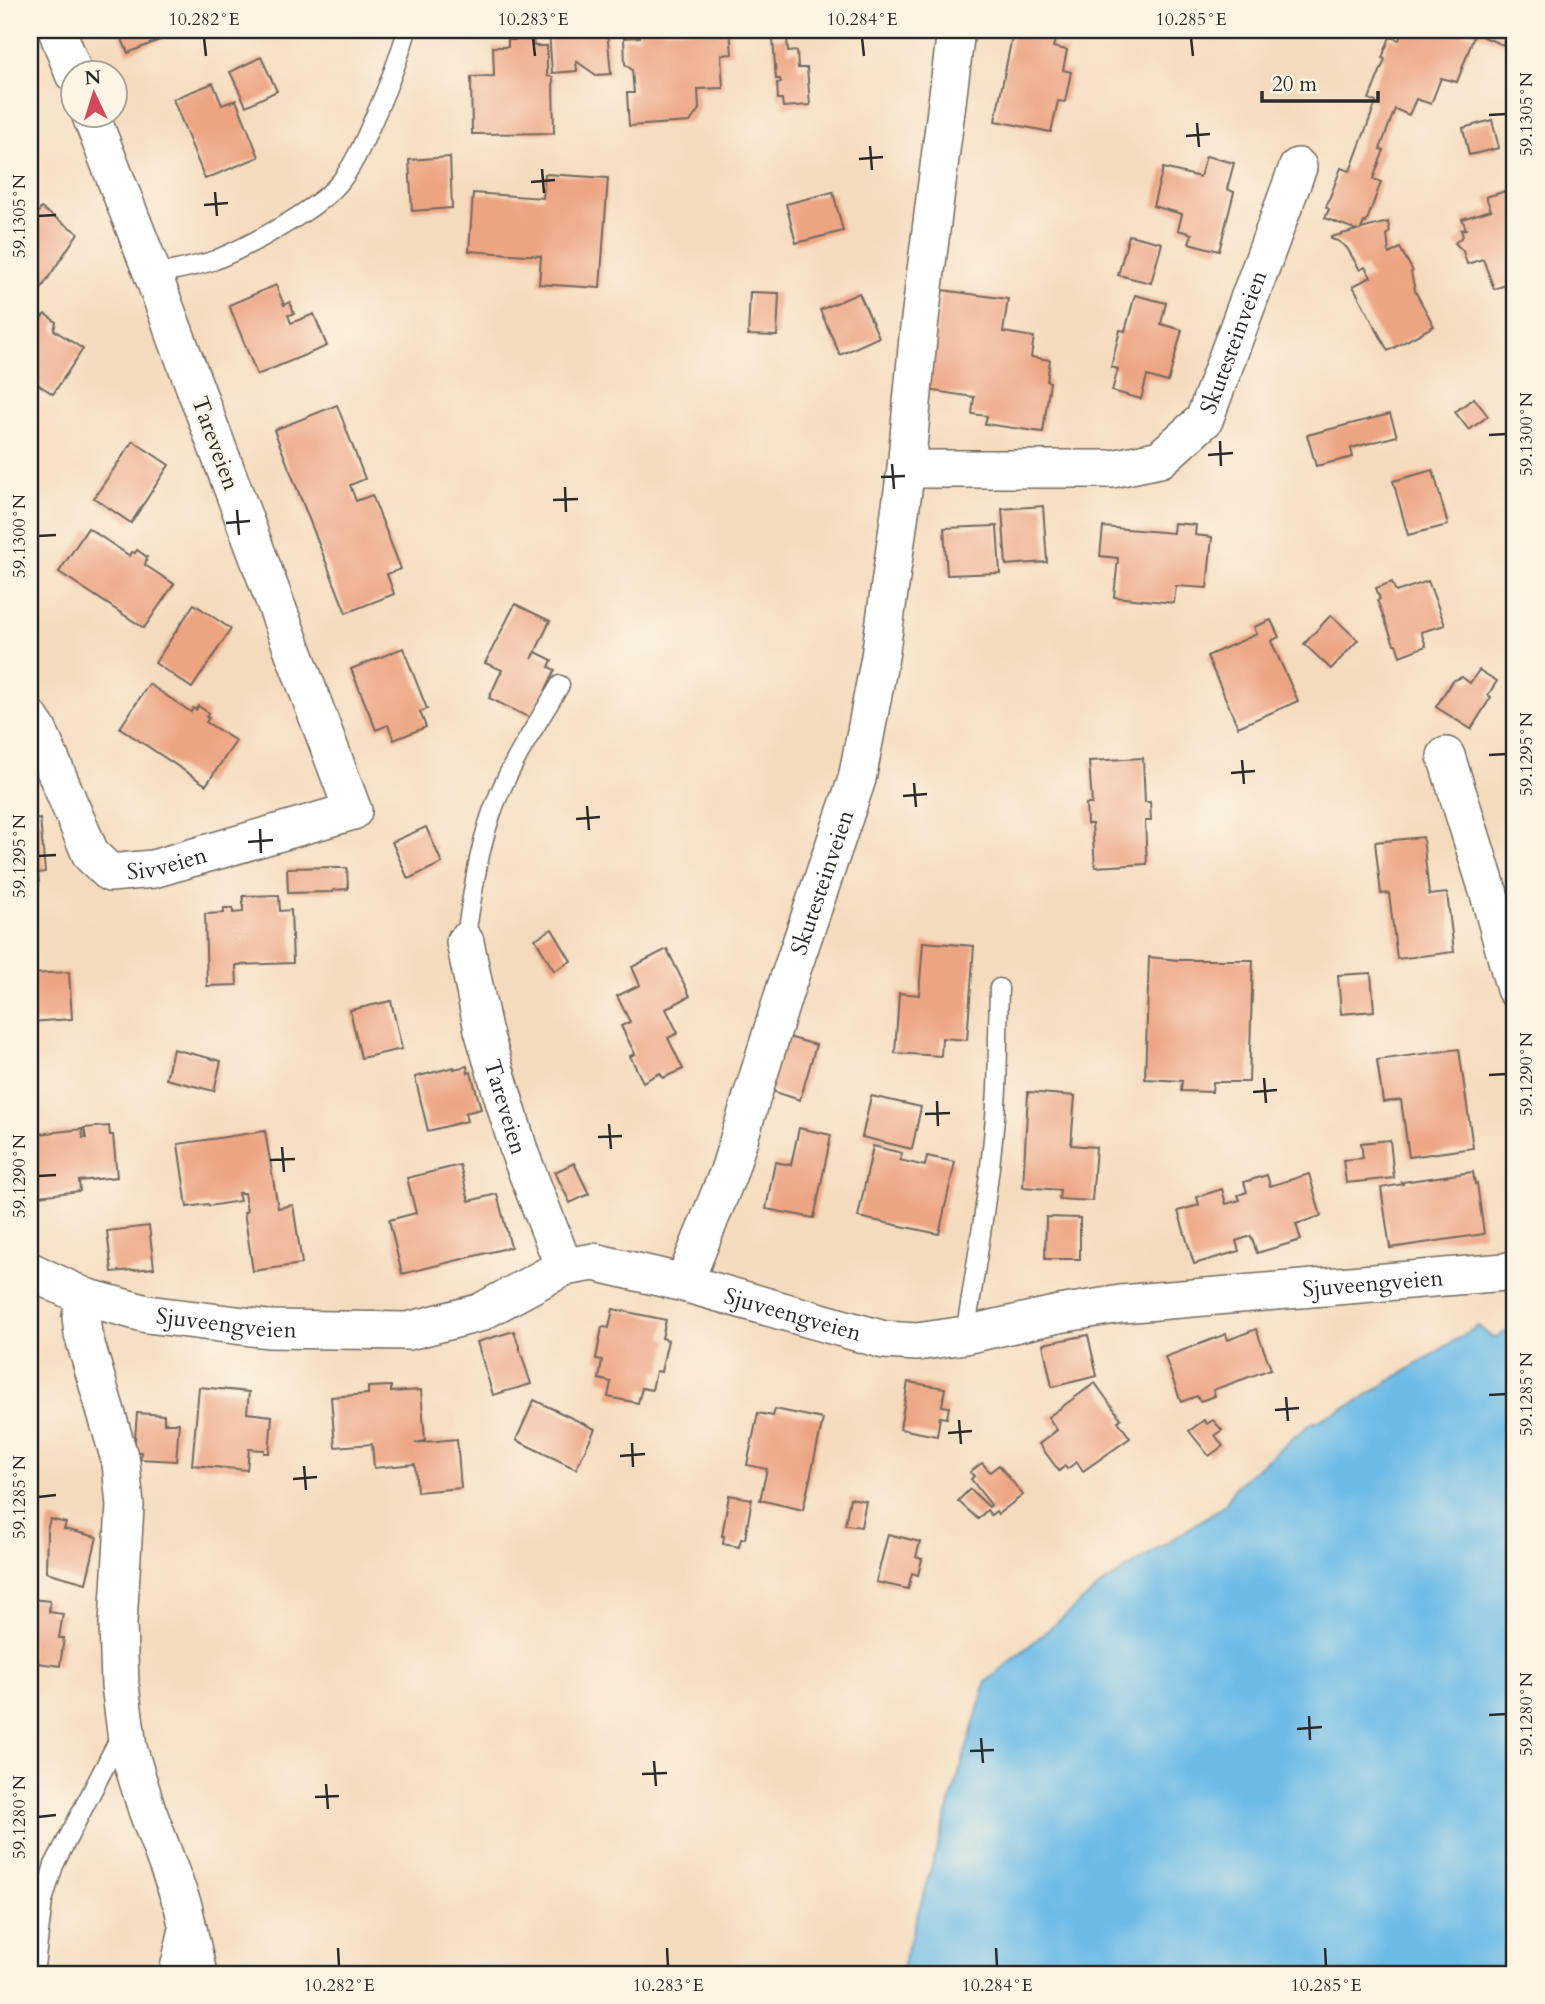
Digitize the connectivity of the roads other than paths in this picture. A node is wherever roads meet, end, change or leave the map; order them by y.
1 (57, 30) edge
2 (407, 30) edge
3 (956, 30) edge
4 (69, 60) edge
5 (96, 130) edge
6 (1298, 167) dead end
7 (153, 275) junction
8 (906, 469) junction
9 (560, 685) dead end
10 (30, 718) edge
11 (1446, 756) dead end
12 (353, 811) joint
13 (465, 942) joint
14 (999, 988) dead end
15 (1515, 989) edge
16 (564, 1267) junction
17 (1515, 1269) edge
18 (30, 1270) edge
19 (684, 1283) junction
20 (85, 1297) junction
21 (965, 1335) junction
22 (125, 1727) junction
23 (183, 1906) junction
24 (34, 1974) edge
25 (168, 1974) edge
26 (198, 1974) edge

1 - 4 street
2 - 7 lane
3 - 8 street, Skutesteinveien
5 - 7 street, Tareveien
6 - 8 street, Skutesteinveien
7 - 12 street, Tareveien
8 - 19 street, Skutesteinveien
9 - 13 lane
10 - 12 street, Sivveien
11 - 15 street
13 - 16 street, Tareveien
14 - 21 lane
16 - 19 street, Sjuveengveien
16 - 20 street, Sjuveengveien
17 - 21 street, Sjuveengveien
18 - 20 street, Sjuveengveien
19 - 21 street, Sjuveengveien
20 - 22 street
22 - 23 street
22 - 24 lane
23 - 25 lane
23 - 26 street

